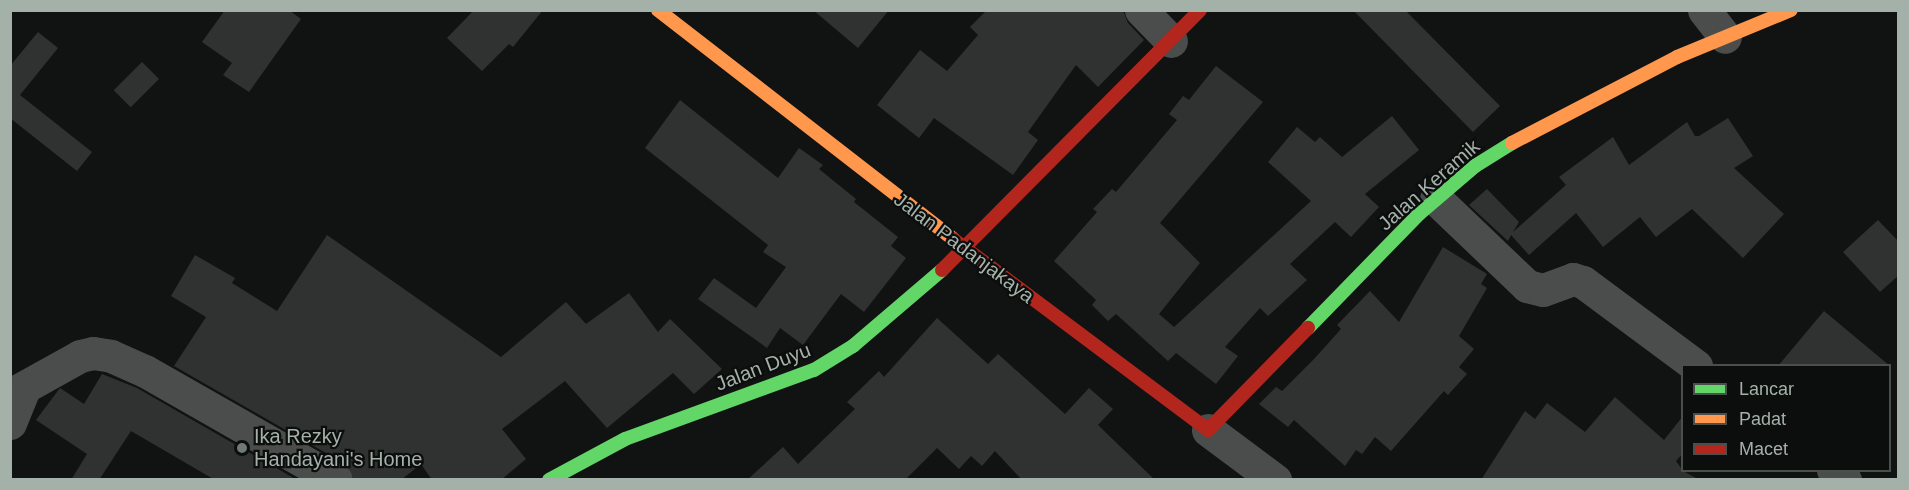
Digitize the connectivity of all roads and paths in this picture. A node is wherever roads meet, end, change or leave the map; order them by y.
1 (657, 10) edge
2 (1141, 10) edge
3 (1200, 10) edge
4 (1704, 10) edge
5 (1791, 10) edge
6 (1725, 37) junction
7 (1170, 41) junction
8 (1436, 199) junction
9 (966, 249) junction
10 (1693, 364) edge
11 (17, 392) edge
12 (10, 423) edge
13 (1208, 430) junction
14 (336, 480) edge
15 (549, 480) edge
16 (1275, 480) edge

1 - 9 street, Jalan Padanjakaya
2 - 7 street
3 - 7 street, Jalan Duyu
4 - 6 street
5 - 6 street, Jalan Keramik
6 - 8 street, Jalan Keramik
7 - 9 street, Jalan Duyu
8 - 10 street
8 - 13 street, Jalan Keramik
9 - 13 street, Jalan Padanjakaya
9 - 15 street, Jalan Duyu
11 - 12 street
11 - 14 street
13 - 16 street, Jalan Padanjakaya

